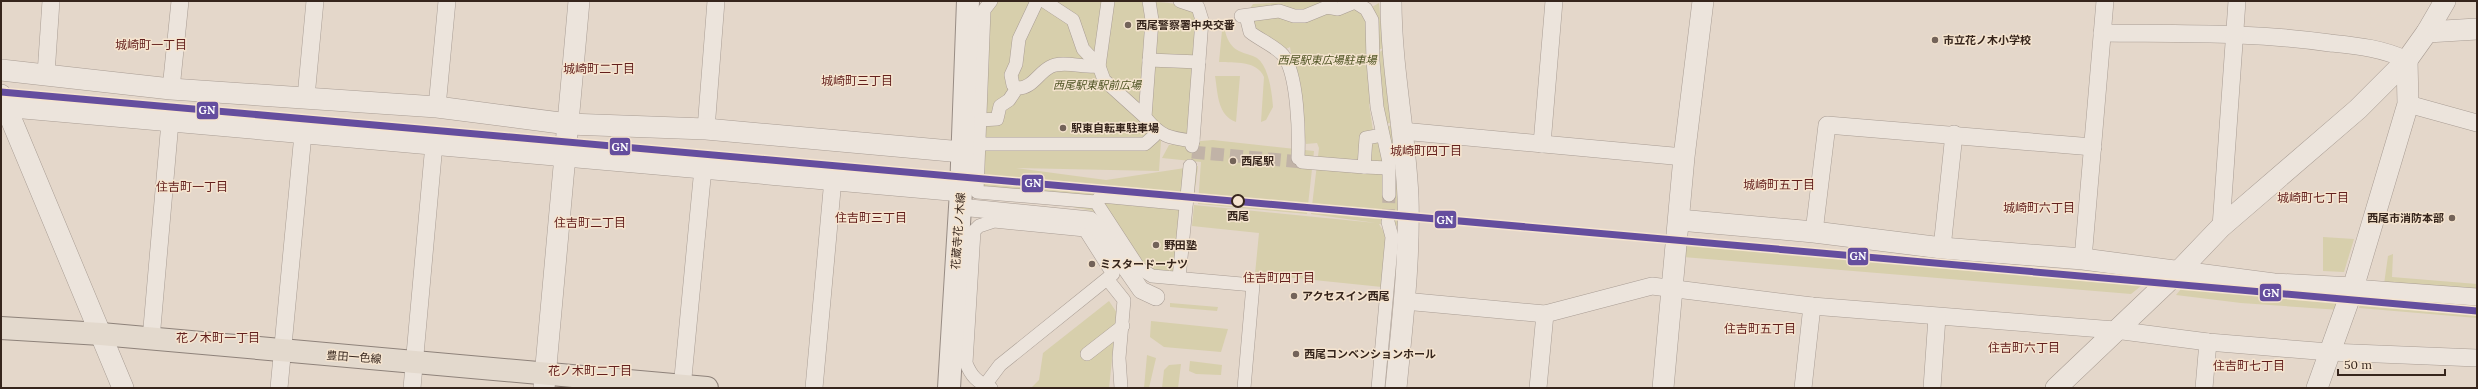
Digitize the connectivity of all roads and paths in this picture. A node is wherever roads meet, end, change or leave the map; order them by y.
1 (51, 1) edge
2 (180, 1) edge
3 (315, 1) edge
4 (447, 1) edge
5 (579, 1) edge
6 (716, 1) edge
7 (968, 1) edge
8 (991, 1) edge
9 (1037, 1) edge
10 (1044, 1) edge
11 (1108, 1) edge
12 (1149, 1) edge
13 (1180, 1) edge
14 (1391, 1) edge
15 (1554, 1) edge
16 (1703, 1) edge
17 (2106, 1) edge
18 (2237, 1) edge
19 (2445, 1) edge
20 (2477, 29) edge
21 (2427, 32) junction
22 (2102, 33) junction
23 (2235, 34) junction
24 (1149, 60) junction
25 (2406, 60) junction
26 (1199, 62) junction
27 (1099, 66) junction
28 (1, 70) edge
29 (46, 74) junction
30 (1017, 88) junction
31 (171, 89) junction
32 (306, 97) junction
33 (3, 102) edge
34 (2408, 104) junction
35 (437, 107) junction
36 (1145, 117) junction
37 (980, 120) junction
38 (170, 122) junction
39 (2477, 123) edge
40 (568, 124) junction
41 (706, 129) junction
42 (1156, 130) junction
43 (1402, 131) junction
44 (303, 134) junction
45 (1954, 134) junction
46 (1382, 135) junction
47 (434, 144) junction
48 (1542, 144) junction
49 (2093, 147) junction
50 (971, 148) junction
51 (564, 157) junction
52 (1684, 158) junction
53 (1190, 166) dead end
54 (1364, 167) junction
55 (702, 168) junction
56 (1388, 168) junction
57 (832, 179) junction
58 (1389, 195) tunnel mouth
59 (960, 199) junction
60 (1096, 202) junction
61 (1186, 204) junction
62 (1679, 220) junction
63 (1388, 222) tunnel mouth
64 (2221, 227) junction
65 (1814, 232) junction
66 (1942, 248) junction
67 (2083, 259) junction
68 (2178, 272) junction
69 (1179, 278) junction
70 (1108, 280) junction
71 (2353, 288) junction
72 (1672, 290) junction
73 (1156, 297) dead end
74 (2477, 297) edge
75 (1404, 301) junction
76 (1812, 306) junction
77 (1545, 314) junction
78 (1937, 317) junction
79 (1123, 326) junction
80 (1, 328) edge
81 (2115, 330) junction
82 (101, 334) junction
83 (151, 339) junction
84 (2208, 342) junction
85 (282, 352) junction
86 (2329, 352) junction
87 (1087, 354) dead end
88 (2477, 358) edge
89 (414, 362) junction
90 (544, 381) edge
91 (2066, 384) edge
92 (682, 387) edge
93 (988, 387) edge
94 (123, 388) edge
95 (279, 388) edge
96 (412, 388) edge
97 (707, 388) edge
98 (814, 388) edge
99 (948, 388) edge
100 (1121, 388) edge
101 (1244, 388) edge
102 (1378, 388) edge
103 (1396, 388) edge
104 (1538, 388) edge
105 (1663, 388) edge
106 (1803, 388) edge
107 (1932, 388) edge
108 (2204, 388) edge
109 (2317, 388) edge

1 - 29 street
2 - 31 street
3 - 32 street
4 - 35 street
5 - 40 street
6 - 41 street
7 - 50 main road, 花蔵寺花ノ木線
8 - 37 street
9 - 30 street
10 - 27 street
11 - 27 street
12 - 24 street
13 - 26 street
14 - 43 street
15 - 48 street
16 - 52 street
17 - 22 street
18 - 23 street
19 - 21 street
20 - 21 street
21 - 25 street
22 - 23 street
22 - 49 street
23 - 25 street
23 - 64 street
24 - 26 street
24 - 36 street
25 - 34 street
25 - 64 street
26 - 42 street
27 - 30 street
27 - 36 street
28 - 29 street
29 - 31 street
30 - 37 street
31 - 32 street
32 - 35 street
33 - 38 street
33 - 82 street
34 - 39 street
34 - 71 street
35 - 40 street
36 - 42 street
37 - 50 street
38 - 44 street
38 - 83 street
40 - 41 street
40 - 51 street
41 - 50 street
42 - 50 street
43 - 48 street
43 - 75 street
44 - 47 street
44 - 85 street
45 - 49 street
45 - 65 street
45 - 66 street
46 - 54 street
46 - 54 street
46 - 56 street
47 - 51 street
47 - 89 street
48 - 52 street
49 - 67 street
50 - 59 main road, 花蔵寺花ノ木線
50 - 60 street
51 - 55 street
51 - 90 street
52 - 62 street
53 - 61 street
54 - 56 street
55 - 57 street
55 - 92 street
56 - 58 street
57 - 59 street
57 - 98 street
59 - 73 street
59 - 99 main road, 花蔵寺花ノ木線
60 - 61 street
60 - 69 street
61 - 69 street
62 - 65 street
62 - 72 street
63 - 102 street
64 - 68 street
65 - 66 street
66 - 67 street
67 - 68 street
68 - 71 street
68 - 81 street
69 - 101 street
70 - 79 street
70 - 93 street
70 - 93 street
71 - 74 street
71 - 86 street
72 - 76 street
72 - 77 street
72 - 105 street
75 - 77 street
75 - 103 street
76 - 78 street
76 - 106 street
77 - 104 street
78 - 81 street
78 - 107 street
79 - 87 street
79 - 100 street
80 - 82 main road, 豊田一色線
81 - 84 street
81 - 91 street
82 - 83 main road, 豊田一色線
82 - 94 street
83 - 85 main road, 豊田一色線
84 - 86 street
84 - 108 street
85 - 89 main road, 豊田一色線
85 - 95 street
86 - 88 street
86 - 109 street
89 - 90 main road, 豊田一色線
89 - 96 street
90 - 92 main road, 豊田一色線
92 - 97 main road, 豊田一色線

